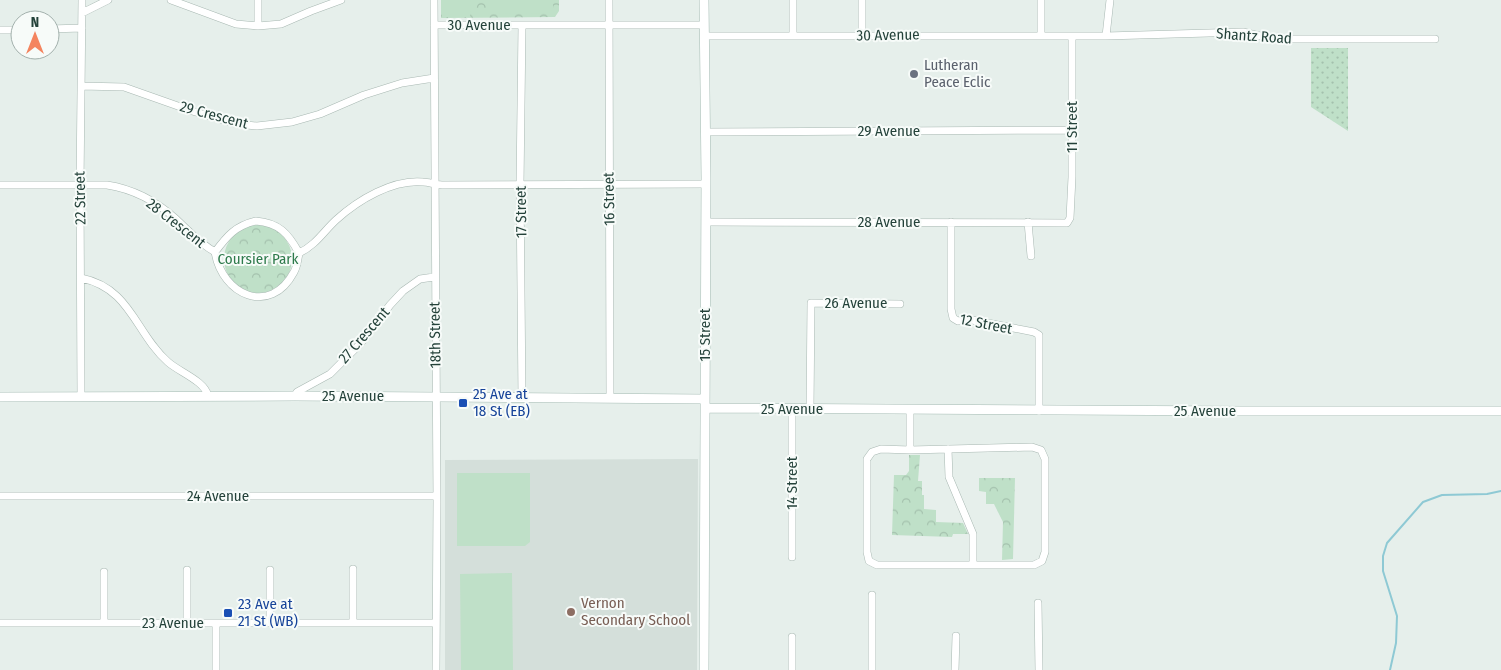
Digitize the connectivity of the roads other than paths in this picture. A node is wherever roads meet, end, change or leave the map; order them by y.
1 (82, 0) edge
2 (108, 0) edge
3 (171, 0) edge
4 (258, 0) edge
5 (341, 0) edge
6 (434, 0) edge
7 (609, 0) edge
8 (704, 0) edge
9 (793, 0) edge
10 (862, 0) edge
11 (1041, 0) edge
12 (1110, 0) edge
13 (82, 13) junction
14 (434, 25) junction
15 (258, 26) junction
16 (522, 26) junction
17 (609, 26) junction
18 (704, 26) junction
19 (82, 28) junction
20 (60, 29) edge
21 (1041, 35) junction
22 (704, 36) junction
23 (793, 36) junction
24 (862, 36) junction
25 (1072, 36) junction
26 (1106, 36) junction
27 (1436, 39) dead end
28 (434, 78) junction
29 (81, 86) junction
30 (1072, 130) junction
31 (706, 132) junction
32 (433, 184) junction
33 (609, 184) junction
34 (706, 184) junction
35 (0, 185) edge
36 (80, 185) junction
37 (520, 185) junction
38 (1070, 218) joint
39 (706, 222) junction
40 (951, 222) junction
41 (1028, 222) junction
42 (215, 252) junction
43 (299, 253) junction
44 (1031, 256) dead end
45 (434, 276) junction
46 (81, 278) junction
47 (900, 304) dead end
48 (208, 396) junction
49 (295, 396) junction
50 (0, 397) edge
51 (81, 397) junction
52 (435, 397) junction
53 (522, 398) junction
54 (610, 398) junction
55 (705, 403) junction
56 (792, 409) junction
57 (810, 409) junction
58 (910, 410) junction
59 (1039, 410) junction
60 (1501, 410) edge
61 (948, 449) junction
62 (910, 450) junction
63 (0, 496) edge
64 (436, 496) junction
65 (792, 557) dead end
66 (973, 565) junction
67 (353, 569) dead end
68 (187, 570) dead end
69 (270, 570) dead end
70 (104, 572) dead end
71 (872, 595) dead end
72 (1038, 603) dead end
73 (0, 623) edge
74 (104, 623) junction
75 (187, 623) junction
76 (216, 623) junction
77 (270, 623) junction
78 (353, 623) junction
79 (436, 623) junction
80 (956, 636) dead end
81 (792, 637) dead end
82 (216, 670) edge
83 (436, 670) edge
84 (704, 670) edge
85 (792, 670) edge
86 (872, 670) edge
87 (955, 670) edge
88 (1039, 670) edge

1 - 13 street, 22 Street
2 - 13 street
3 - 15 street
4 - 15 street
5 - 15 street
6 - 14 street, 18th Street
7 - 17 street, 16 Street
8 - 18 street, 15 Street
9 - 23 street
10 - 24 street
11 - 21 street
12 - 26 street
13 - 19 street, 22 Street
14 - 16 street, 30 Avenue
14 - 28 street, 18th Street
16 - 17 street, 30 Avenue
16 - 37 street, 17 Street
17 - 18 street, 30 Avenue
17 - 33 street, 16 Street
18 - 22 street, 15 Street
19 - 20 street
19 - 29 street, 22 Street
21 - 24 street, 30 Avenue
21 - 25 street, 30 Avenue
22 - 23 street, 30 Avenue
22 - 31 street, 15 Street
23 - 24 street, 30 Avenue
25 - 26 street, Shantz Road
25 - 30 street, 11 Street
26 - 27 street, Shantz Road
28 - 29 street, 29 Crescent
28 - 32 street, 18th Street
29 - 36 street, 22 Street
30 - 31 street, 29 Avenue
30 - 38 street, 11 Street
31 - 34 street, 15 Street
32 - 37 street
32 - 43 street
32 - 45 street, 18th Street
33 - 34 street
33 - 37 street
33 - 54 street, 16 Street
34 - 39 street, 15 Street
35 - 36 street
36 - 42 street, 28 Crescent
36 - 46 street, 22 Street
37 - 53 street, 17 Street
38 - 41 street, 28 Avenue
39 - 40 street, 28 Avenue
39 - 55 street, 15 Street
40 - 41 street, 28 Avenue
40 - 59 street, 12 Street
41 - 44 street
42 - 43 street, 28 Crescent
42 - 43 street, 28 Crescent
45 - 49 street, 27 Crescent
45 - 52 street, 18th Street
46 - 48 street
46 - 51 street, 22 Street
47 - 57 street, 26 Avenue
48 - 49 street, 25 Avenue
48 - 51 street, 25 Avenue
49 - 52 street, 25 Avenue
50 - 51 street, 25 Avenue
52 - 53 street, 25 Avenue
52 - 64 street, 18th Street
53 - 54 street, 25 Avenue
54 - 55 street, 25 Avenue
55 - 56 street, 25 Avenue
55 - 84 street, 15 Street
56 - 57 street, 25 Avenue
56 - 65 street, 14 Street
57 - 58 street, 25 Avenue
58 - 59 street, 25 Avenue
58 - 62 street
59 - 60 street, 25 Avenue
61 - 62 street
61 - 66 street
61 - 66 street
62 - 66 street
63 - 64 street, 24 Avenue
64 - 79 street, 18th Street
67 - 78 street
68 - 75 street
69 - 77 street
70 - 74 street
71 - 86 street
72 - 88 street
73 - 74 street, 23 Avenue
74 - 75 street, 23 Avenue
75 - 76 street, 23 Avenue
76 - 77 street, 23 Avenue
76 - 82 street
77 - 78 street, 23 Avenue
78 - 79 street, 23 Avenue
79 - 83 street, 18th Street
80 - 87 street
81 - 85 street

